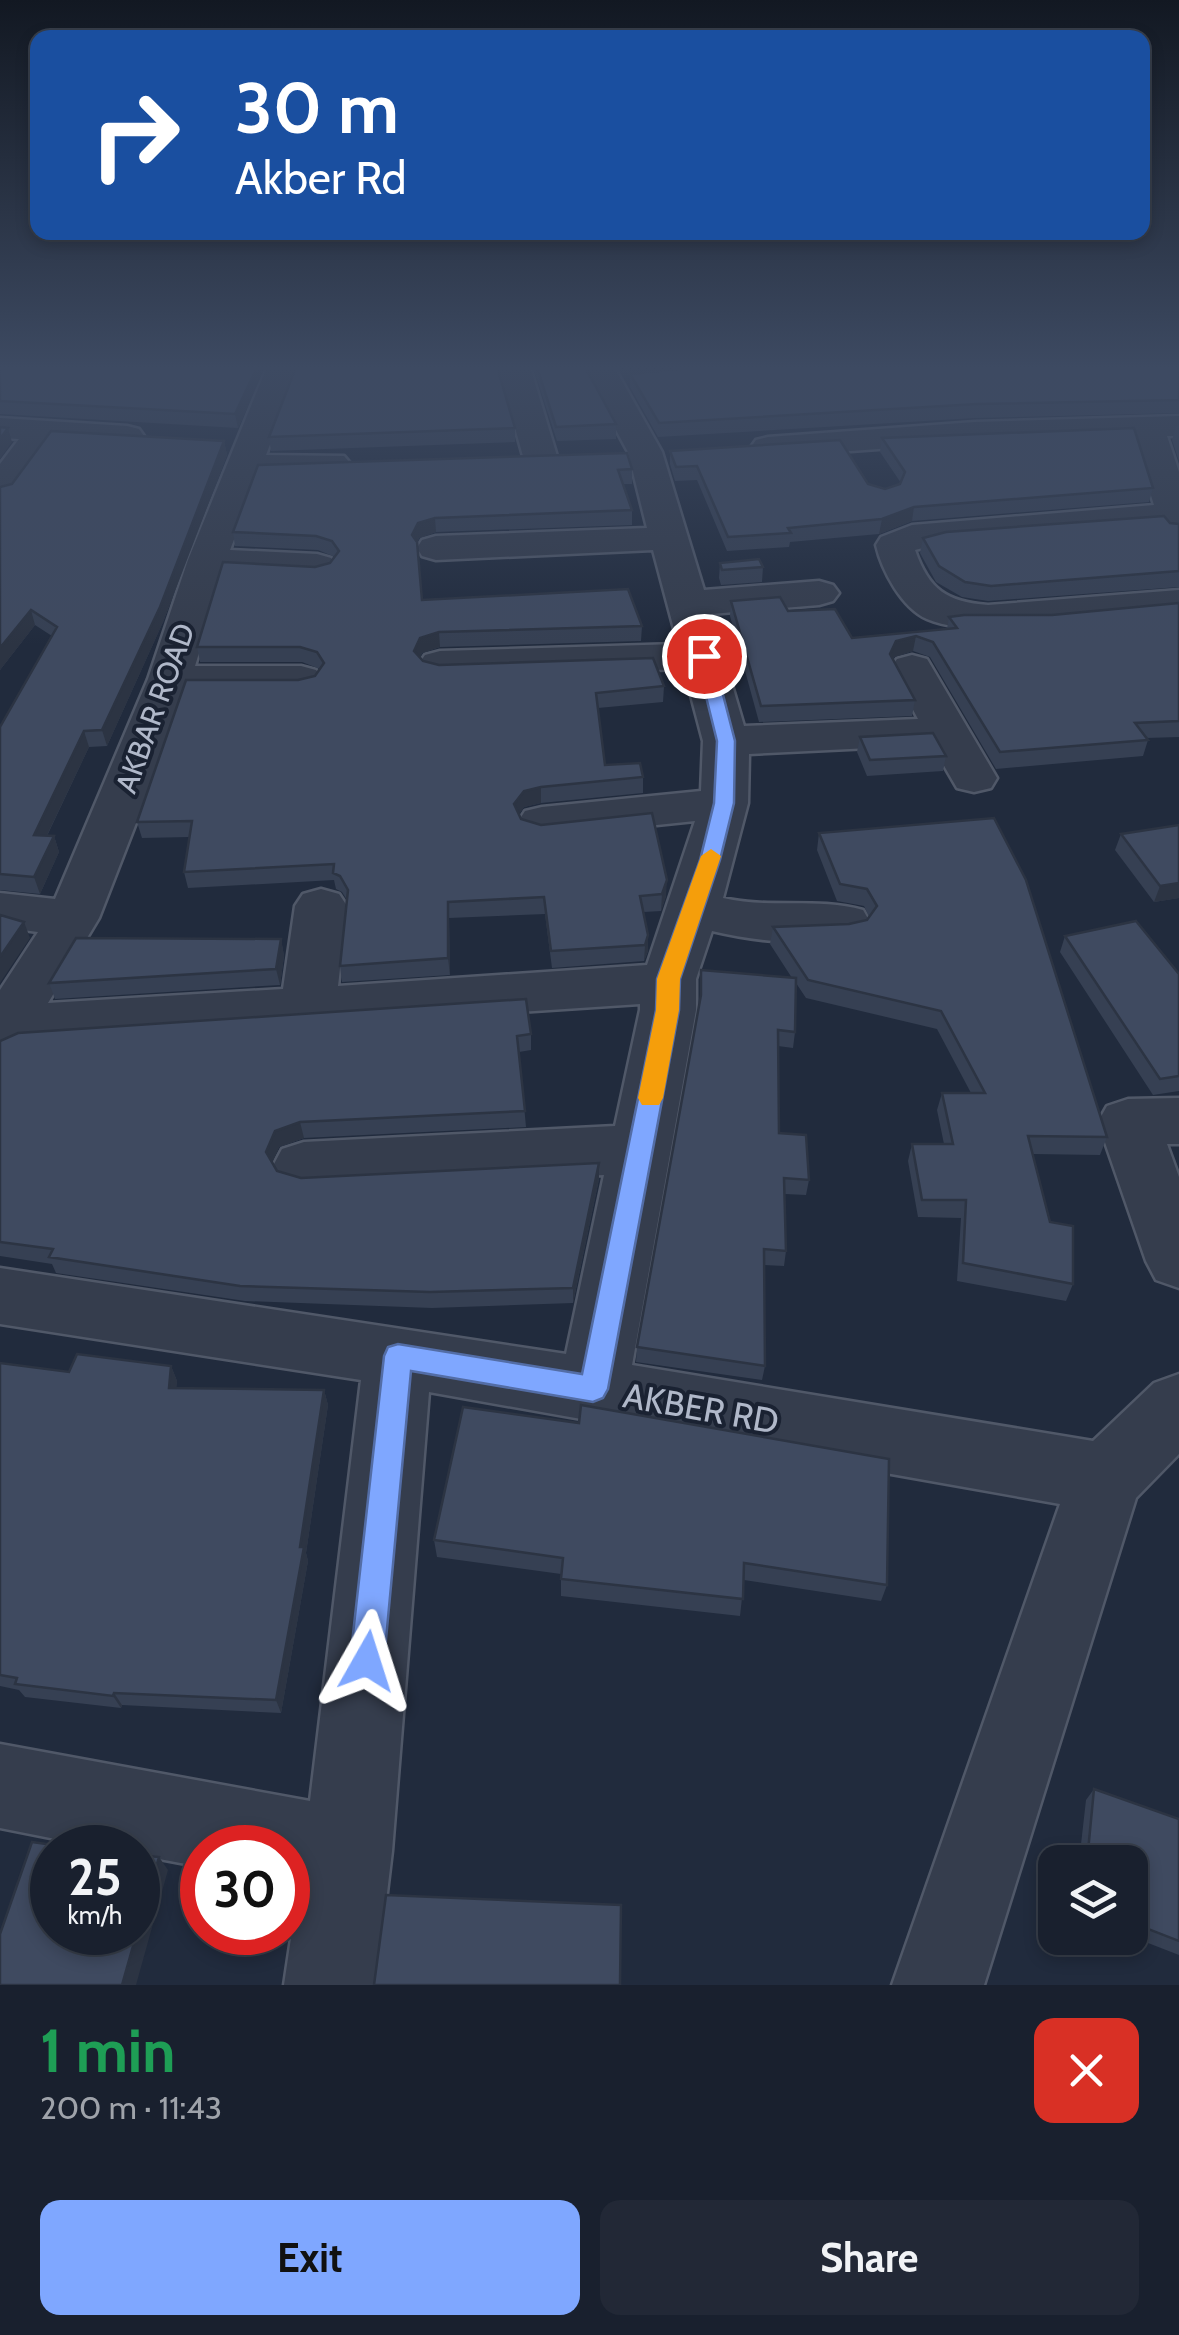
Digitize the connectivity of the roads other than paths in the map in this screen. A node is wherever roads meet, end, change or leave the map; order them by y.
1 (21, 460) edge
2 (233, 460) edge
3 (339, 460) edge
4 (615, 460) edge
5 (863, 460) edge
6 (1168, 460) edge
7 (364, 462) edge
8 (872, 473) dead end
9 (0, 488) edge
10 (1177, 520) edge
11 (670, 538) junction
12 (436, 548) dead end
13 (207, 560) junction
14 (317, 566) edge
15 (820, 593) dead end
16 (1179, 602) edge
17 (687, 604) junction
18 (704, 656) junction
19 (440, 664) edge
20 (912, 668) dead end
21 (170, 679) junction
22 (301, 679) edge
23 (947, 731) junction
24 (726, 741) junction
25 (974, 778) dead end
26 (724, 803) junction
27 (542, 822) edge
28 (321, 906) dead end
29 (691, 908) junction
30 (0, 910) edge
31 (73, 918) junction
32 (844, 922) edge
33 (669, 979) junction
34 (308, 1008) junction
35 (3, 1031) edge
36 (1179, 1121) edge
37 (641, 1149) junction
38 (304, 1166) dead end
39 (1179, 1261) edge
40 (0, 1296) edge
41 (398, 1356) junction
42 (593, 1389) junction
43 (1179, 1406) edge
44 (1106, 1478) junction
45 (0, 1786) edge
46 (348, 1851) junction
47 (330, 1985) edge
48 (938, 1985) edge

1 - 9 street
2 - 13 street, AKBAR ROAD
3 - 7 street
4 - 11 street
5 - 8 street
6 - 10 street
10 - 16 street
11 - 12 street
11 - 17 street
13 - 14 street
13 - 21 street, AKBAR ROAD
15 - 17 street
17 - 18 street
18 - 19 street
18 - 24 street
20 - 23 street
21 - 22 street
21 - 31 street, AKBAR ROAD
23 - 24 street
23 - 25 street
24 - 26 street
26 - 27 street
26 - 29 street
28 - 34 street
29 - 32 street
29 - 33 street
30 - 31 street
31 - 35 street, AKBAR ROAD
33 - 34 street
33 - 37 street
34 - 35 street
36 - 39 street
37 - 38 street
37 - 42 street
40 - 41 street, AKBER RD
41 - 42 street, AKBER RD
41 - 46 street
42 - 44 street, AKBER RD
43 - 44 street
44 - 48 street
45 - 46 street
46 - 47 street

